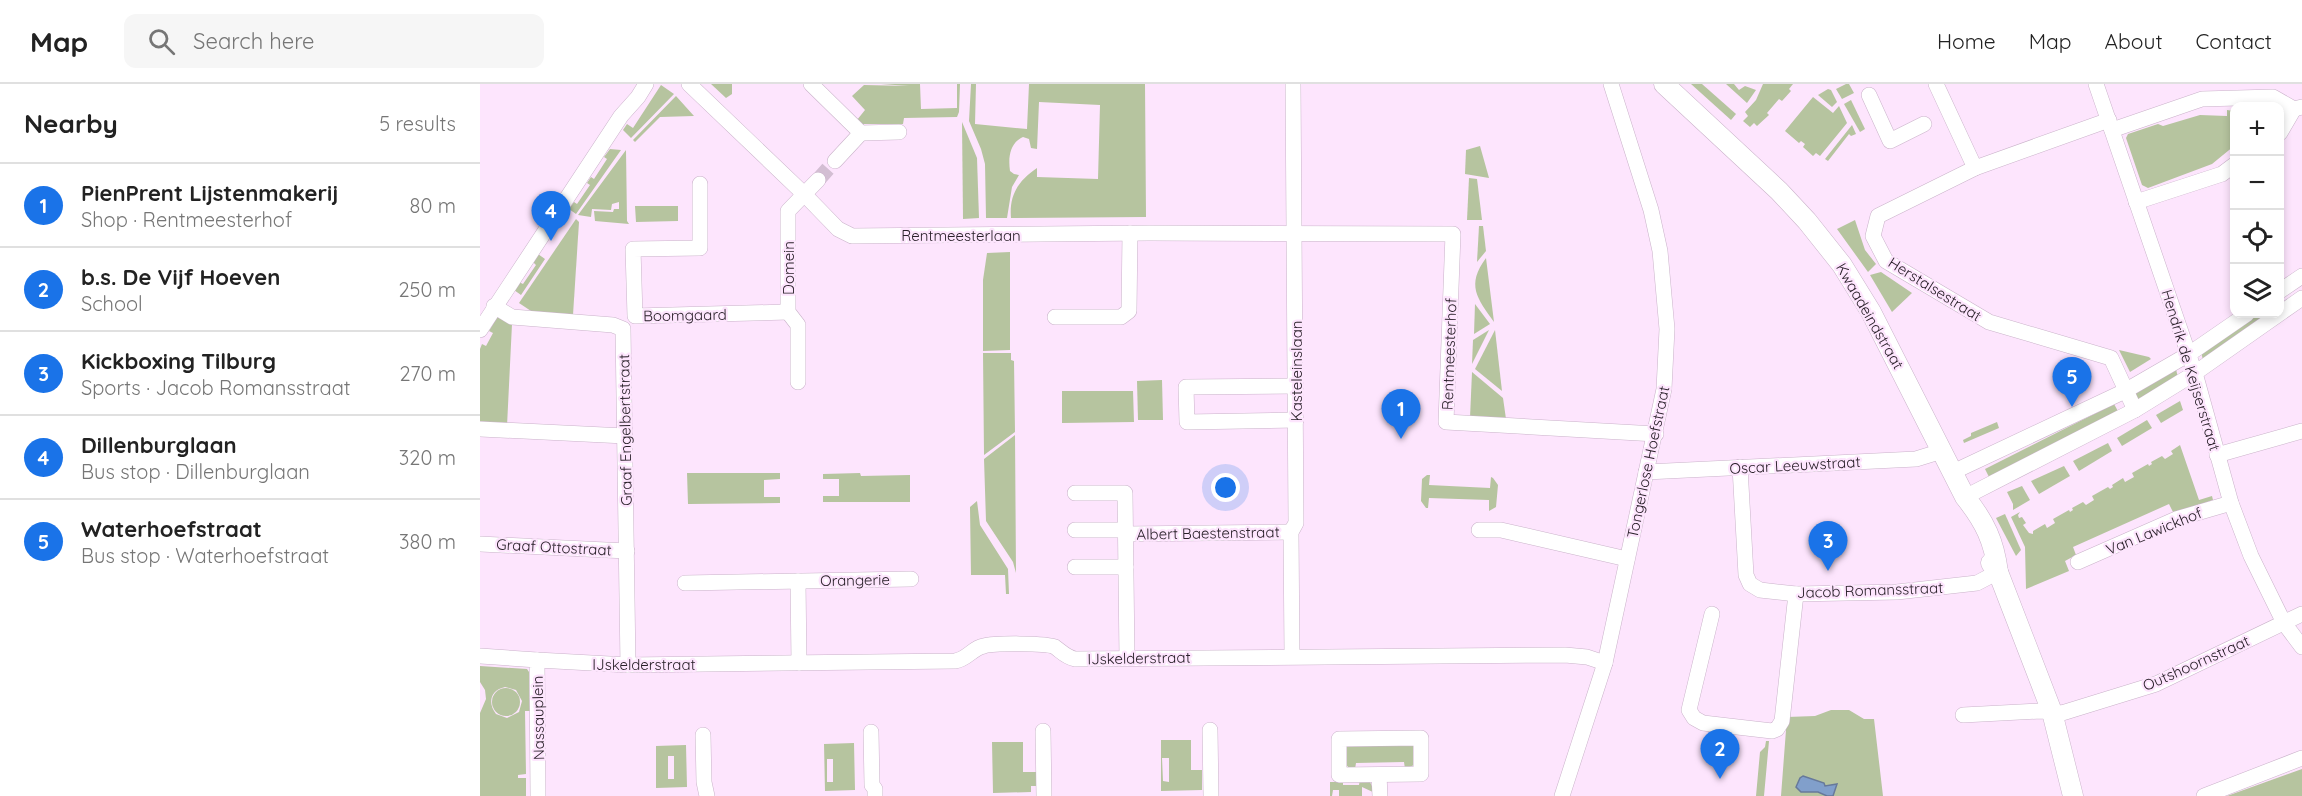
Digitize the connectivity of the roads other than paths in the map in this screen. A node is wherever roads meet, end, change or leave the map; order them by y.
1 (634, 84) edge
2 (646, 84) edge
3 (689, 84) edge
4 (811, 84) edge
5 (1293, 84) edge
6 (1611, 84) edge
7 (1664, 84) edge
8 (1936, 84) edge
9 (2096, 84) edge
10 (1869, 95) dead end
11 (2298, 108) edge
12 (1950, 113) junction
13 (621, 116) junction
14 (2110, 125) junction
15 (2284, 127) edge
16 (861, 132) junction
17 (899, 132) dead end
18 (835, 161) tunnel mouth
19 (1976, 168) junction
20 (2230, 168) edge
21 (818, 180) tunnel mouth
22 (700, 184) dead end
23 (804, 194) junction
24 (2136, 202) junction
25 (1130, 233) junction
26 (1294, 233) junction
27 (2302, 276) edge
28 (2284, 288) edge
29 (2302, 298) edge
30 (494, 306) junction
31 (788, 312) junction
32 (1055, 317) dead end
33 (2241, 318) edge
34 (481, 326) edge
35 (2189, 354) junction
36 (2195, 372) junction
37 (798, 382) dead end
38 (1296, 386) junction
39 (2126, 391) junction
40 (2135, 410) junction
41 (1296, 420) junction
42 (480, 429) edge
43 (2302, 431) edge
44 (1656, 435) junction
45 (625, 436) junction
46 (1942, 450) junction
47 (2217, 455) junction
48 (1740, 467) junction
49 (1647, 472) junction
50 (1953, 472) junction
51 (1075, 493) dead end
52 (1965, 497) junction
53 (2230, 503) junction
54 (1075, 530) dead end
55 (1479, 530) dead end
56 (1126, 532) junction
57 (1291, 532) junction
58 (480, 544) edge
59 (627, 550) junction
60 (1627, 559) junction
61 (2078, 562) dead end
62 (1075, 567) dead end
63 (1126, 567) junction
64 (1998, 572) junction
65 (911, 579) dead end
66 (798, 581) junction
67 (685, 583) dead end
68 (1796, 594) junction
69 (1712, 614) dead end
70 (2302, 614) edge
71 (2284, 623) junction
72 (2302, 647) edge
73 (480, 656) edge
74 (1292, 656) junction
75 (1127, 658) junction
76 (537, 660) junction
77 (799, 663) junction
78 (1605, 663) junction
79 (628, 665) junction
80 (2052, 712) junction
81 (1963, 715) dead end
82 (1043, 730) dead end
83 (1210, 730) dead end
84 (871, 732) dead end
85 (703, 735) dead end
86 (2302, 758) edge
87 (1379, 775) junction
88 (538, 796) edge
89 (707, 796) edge
90 (875, 796) edge
91 (1044, 796) edge
92 (1211, 796) edge
93 (1380, 796) edge
94 (1562, 796) edge
95 (2073, 796) edge
96 (2204, 796) edge

1 - 13 street
2 - 13 street
3 - 23 street, Rentmeesterlaan
4 - 16 street
5 - 26 street, Kasteleinslaan
6 - 44 street, Tongerlose Hoefstraat
7 - 46 street, Kwaadeindstraat
8 - 12 street
9 - 14 street, Hendrik de Keijserstraat
10 - 12 street
11 - 14 street
11 - 15 street
12 - 19 street
13 - 30 street
14 - 19 street
14 - 24 street, Hendrik de Keijserstraat
16 - 17 street
16 - 18 street
19 - 39 street, Herstalsestraat
20 - 24 street
21 - 23 street, Domein
22 - 31 street, Boomgaard
23 - 25 street, Rentmeesterlaan
23 - 31 street, Domein
24 - 35 street, Hendrik de Keijserstraat
25 - 26 street, Rentmeesterlaan
25 - 32 street
26 - 38 street, Kasteleinslaan
26 - 44 street, Rentmeesterhof
27 - 28 street
29 - 36 street
30 - 34 street
30 - 45 street, Graaf Engelbertstraat
31 - 37 street, Domein
33 - 35 street
35 - 36 street, Hendrik de Keijserstraat
35 - 39 street
36 - 40 street
36 - 47 street, Hendrik de Keijserstraat
38 - 41 street, Kasteleinslaan
38 - 41 street
39 - 40 street, Herstalsestraat
39 - 50 street
40 - 52 street
41 - 57 street, Kasteleinslaan
42 - 45 street
43 - 47 street
44 - 49 street, Tongerlose Hoefstraat
45 - 59 street, Graaf Engelbertstraat
46 - 48 street, Oscar Leeuwstraat
46 - 50 street, Kwaadeindstraat
47 - 53 street, Hendrik de Keijserstraat
48 - 49 street, Oscar Leeuwstraat
48 - 68 street, Jacob Romansstraat
49 - 60 street, Tongerlose Hoefstraat
50 - 52 street, Kwaadeindstraat
51 - 56 street
52 - 64 street, Kwaadeindstraat
53 - 61 street, Van Lawickhof
53 - 71 street, Hendrik de Keijserstraat
54 - 56 street, Albert Baestenstraat
55 - 60 street, Tongerlose Hoefstraat
56 - 57 street, Albert Baestenstraat
56 - 63 street
57 - 74 street, Kasteleinslaan
58 - 59 street, Graaf Ottostraat
59 - 79 street, Graaf Engelbertstraat
60 - 78 street, Tongerlose Hoefstraat
62 - 63 street
63 - 75 street
64 - 68 street, Jacob Romansstraat
64 - 80 street, Kwaadeindstraat
65 - 66 street, Orangerie
66 - 67 street, Orangerie
66 - 77 street, Orangerie
68 - 69 street
70 - 71 street, Outshoornstraat
71 - 72 street, Hendrik de Keijserstraat
71 - 80 street, Outshoornstraat
73 - 76 street, Nassauplein
74 - 75 street, IJskelderstraat
74 - 78 street, IJskelderstraat
75 - 77 street, IJskelderstraat
76 - 79 street, IJskelderstraat
76 - 88 street, Nassauplein
77 - 79 street, IJskelderstraat
78 - 94 street, Tongerlose Hoefstraat
80 - 81 street, Outshoornstraat
80 - 95 street, Kwaadeindstraat
82 - 91 street
83 - 92 street
84 - 90 street
85 - 89 street
86 - 96 street
87 - 87 street
87 - 93 street

